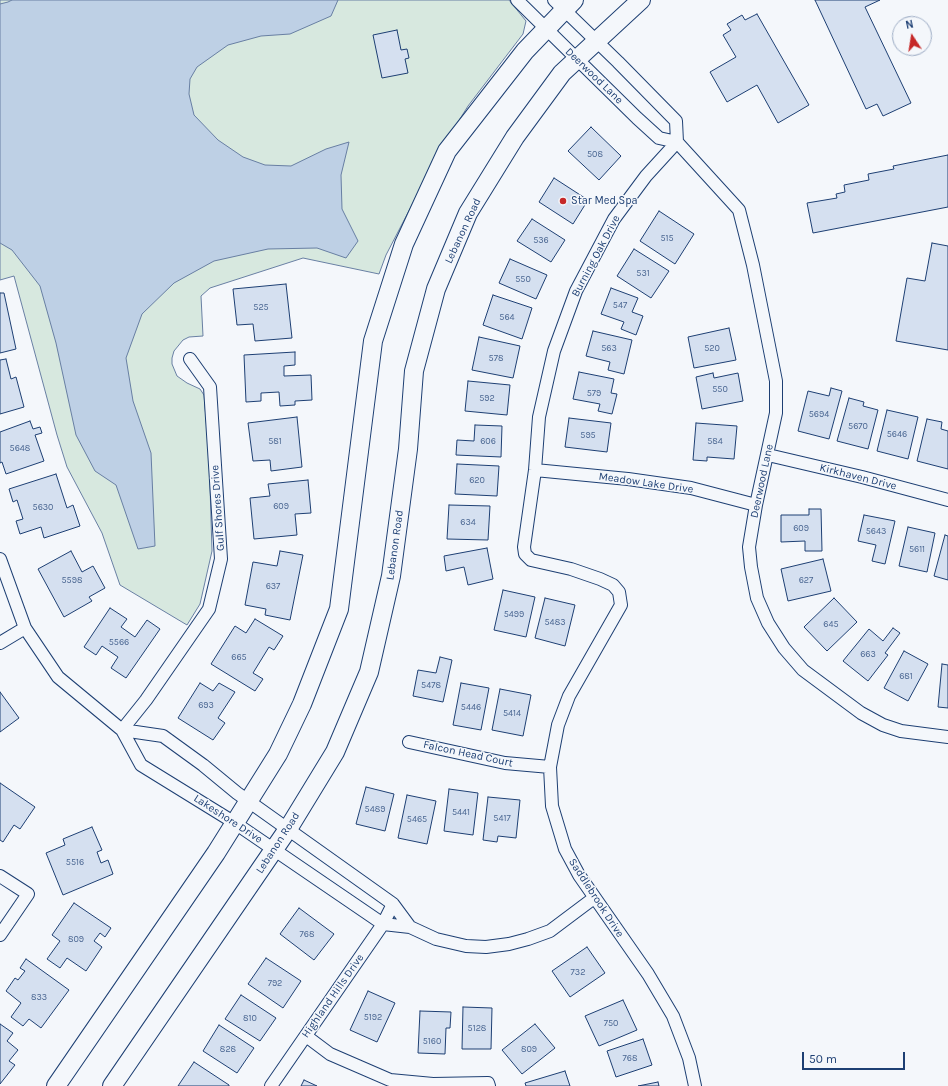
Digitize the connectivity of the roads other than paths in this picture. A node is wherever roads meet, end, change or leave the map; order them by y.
1 (517, 0) edge
2 (641, 0) edge
3 (564, 3) edge
4 (546, 29) junction
5 (596, 41) junction
6 (577, 59) junction
7 (677, 142) junction
8 (190, 359) dead end
9 (768, 455) junction
10 (535, 470) junction
11 (948, 500) edge
12 (756, 505) junction
13 (0, 559) edge
14 (619, 592) joint
15 (25, 628) junction
16 (0, 643) edge
17 (122, 730) junction
18 (948, 737) edge
19 (409, 742) dead end
20 (550, 767) junction
21 (249, 801) junction
22 (235, 823) junction
23 (288, 829) junction
24 (274, 849) junction
25 (0, 876) edge
26 (594, 898) junction
27 (392, 904) junction
28 (383, 924) junction
29 (410, 927) junction
30 (0, 935) edge
31 (306, 1036) junction
32 (488, 1084) edge
33 (56, 1086) edge
34 (112, 1086) edge
35 (271, 1086) edge
36 (695, 1086) edge

1 - 4 street, Deerwood Lane
2 - 5 main road, Lebanon Road
3 - 4 main road
3 - 5 street
4 - 6 street, Deerwood Lane
4 - 21 main road
5 - 6 main road, Lebanon Road
5 - 7 street
6 - 7 street, Deerwood Lane
6 - 23 main road, Lebanon Road
7 - 9 street, Deerwood Lane
7 - 10 street, Burning Oak Drive
8 - 17 street, Gulf Shores Drive
9 - 11 street, Kirkhaven Drive
9 - 12 street, Deerwood Lane
10 - 12 street, Meadow Lake Drive
10 - 14 street, Burning Oak Drive
12 - 18 street, Deerwood Lane
13 - 15 street, Lakeshore Drive
14 - 20 street, Saddlebrook Drive
15 - 16 street
15 - 17 street, Lakeshore Drive
17 - 21 street, Lakeshore Drive
17 - 22 street, Lakeshore Drive
19 - 20 street, Falcon Head Court
20 - 26 street, Saddlebrook Drive
21 - 22 main road
21 - 23 street, Lakeshore Drive
22 - 24 street, Lakeshore Drive
22 - 33 main road
23 - 24 main road, Lebanon Road
23 - 27 street, Lakeshore Drive
24 - 28 street, Lakeshore Drive
24 - 34 main road, Lebanon Road
25 - 30 street
26 - 29 street, Lakeshore Drive
26 - 36 street, Saddlebrook Drive
27 - 28 street, Highland Hills Drive
27 - 29 street, Lakeshore Drive
28 - 29 street, Lakeshore Drive
28 - 31 street, Highland Hills Drive
31 - 32 street
31 - 35 street, Highland Hills Drive

